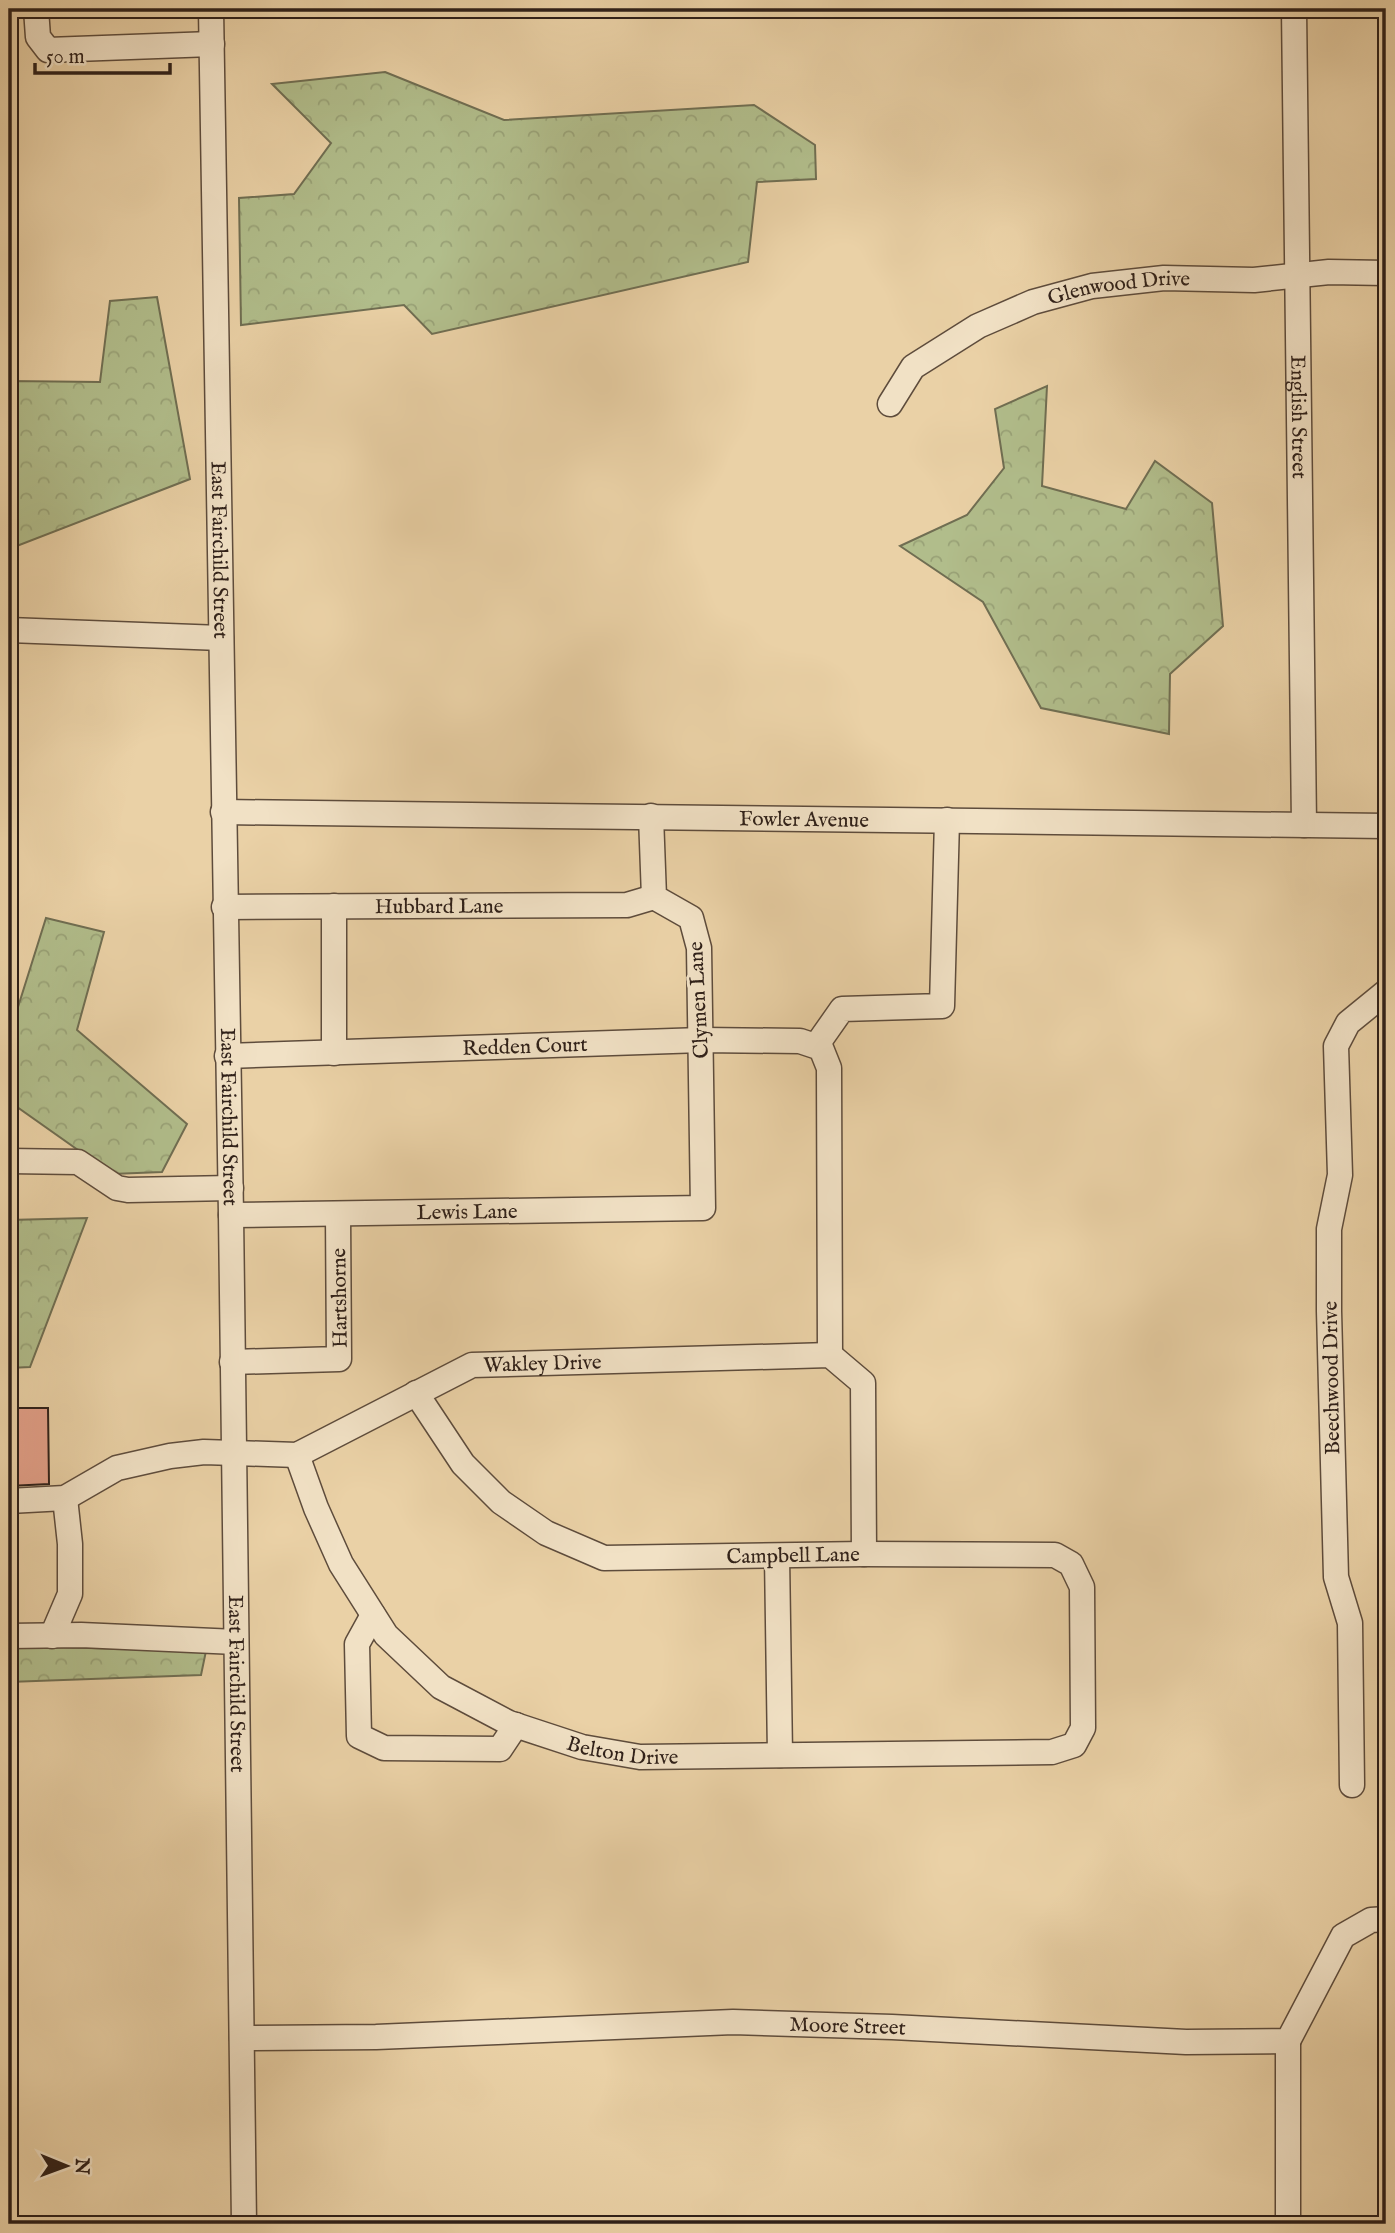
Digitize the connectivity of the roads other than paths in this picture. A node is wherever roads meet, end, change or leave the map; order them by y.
1 (36, 9) edge
2 (211, 9) edge
3 (1294, 9) edge
4 (212, 44) junction
5 (1386, 273) edge
6 (1298, 275) junction
7 (890, 404) dead end
8 (9, 630) edge
9 (221, 638) junction
10 (223, 813) junction
11 (652, 816) junction
12 (947, 820) junction
13 (1304, 825) junction
14 (1386, 826) edge
15 (654, 897) junction
16 (334, 906) junction
17 (224, 907) junction
18 (1386, 992) edge
19 (702, 1040) junction
20 (819, 1047) junction
21 (334, 1053) junction
22 (228, 1056) junction
23 (9, 1161) edge
24 (230, 1188) junction
25 (704, 1208) joint
26 (338, 1214) junction
27 (231, 1215) junction
28 (830, 1355) junction
29 (232, 1362) junction
30 (416, 1393) junction
31 (233, 1453) junction
32 (297, 1455) junction
33 (65, 1498) junction
34 (9, 1501) edge
35 (864, 1554) junction
36 (777, 1556) junction
37 (373, 1615) junction
38 (9, 1636) edge
39 (52, 1636) junction
40 (236, 1642) junction
41 (516, 1725) junction
42 (1083, 1728) joint
43 (780, 1755) junction
44 (1352, 1784) dead end
45 (1386, 1919) edge
46 (242, 2038) junction
47 (1288, 2041) junction
48 (244, 2224) edge
49 (1288, 2224) edge

1 - 4 street
2 - 4 street, East Fairchild Street
3 - 6 street, English Street
4 - 9 street, East Fairchild Street
5 - 6 street, Glenwood Drive
6 - 7 street, Glenwood Drive
6 - 13 street, English Street
8 - 9 street
9 - 10 street, East Fairchild Street
10 - 11 street, Fowler Avenue
10 - 17 street, East Fairchild Street
11 - 12 street, Fowler Avenue
11 - 15 street
12 - 13 street, Fowler Avenue
12 - 20 street
13 - 14 street, Fowler Avenue
15 - 16 street, Hubbard Lane
15 - 19 street, Clymen Lane
16 - 17 street, Hubbard Lane
16 - 21 street
17 - 22 street, East Fairchild Street
18 - 44 street, Beechwood Drive
19 - 20 street, Redden Court
19 - 21 street, Redden Court
19 - 25 street, Clymen Lane
20 - 28 street
21 - 22 street, Redden Court
22 - 24 street, East Fairchild Street
23 - 24 street
24 - 27 street, East Fairchild Street
25 - 26 street, Lewis Lane
26 - 27 street, Lewis Lane
26 - 29 street, Hartshorne
27 - 29 street, East Fairchild Street
28 - 30 street, Wakley Drive
28 - 35 street
29 - 31 street, East Fairchild Street
30 - 32 street, Wakley Drive
30 - 36 street, Campbell Lane
31 - 32 street, Wakley Drive
31 - 33 street, Wakley Drive
31 - 40 street, East Fairchild Street
32 - 37 street, Belton Drive
33 - 34 street
33 - 39 street
35 - 36 street, Campbell Lane
35 - 42 street, Campbell Lane
36 - 43 street
37 - 41 street, Belton Drive
37 - 41 street
38 - 39 street
39 - 40 street
40 - 46 street, East Fairchild Street
41 - 43 street, Belton Drive
42 - 43 street, Belton Drive
45 - 47 street
46 - 47 street, Moore Street
46 - 48 street, East Fairchild Street
47 - 49 street

